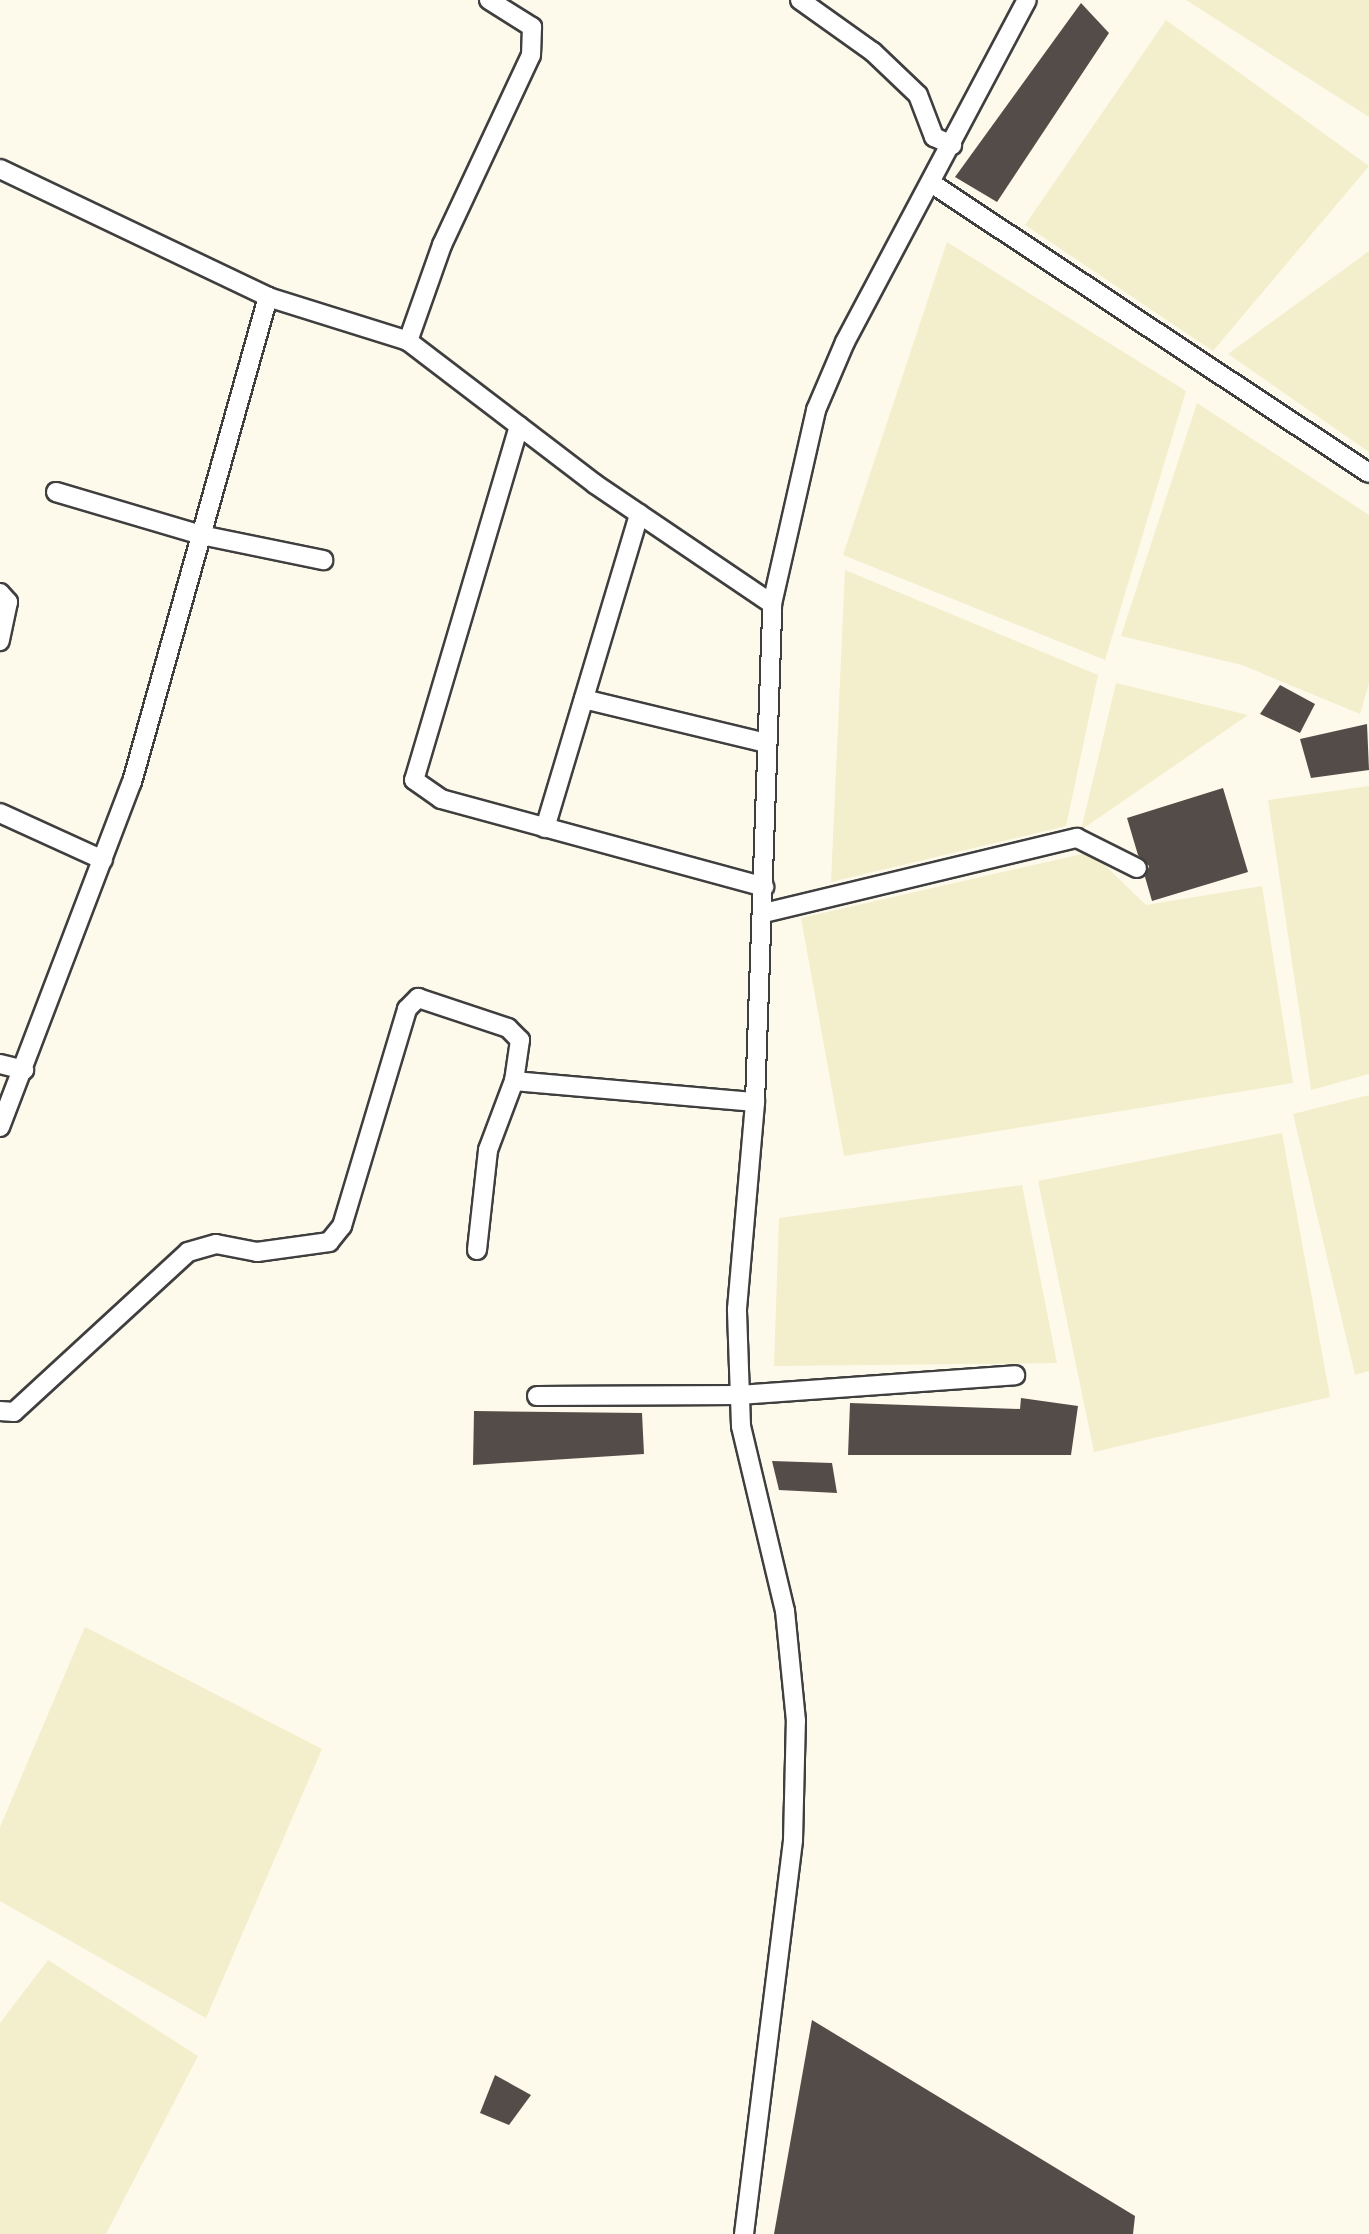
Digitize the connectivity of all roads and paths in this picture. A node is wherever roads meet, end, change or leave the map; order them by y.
1 (489, 0) edge
2 (800, 0) edge
3 (1027, 0) edge
4 (952, 145) junction
5 (0, 169) edge
6 (931, 184) junction
7 (268, 297) junction
8 (408, 341) junction
9 (519, 426) junction
10 (1369, 473) edge
11 (56, 492) dead end
12 (639, 514) junction
13 (201, 535) junction
14 (322, 560) dead end
15 (0, 593) edge
16 (772, 604) junction
17 (0, 641) edge
18 (584, 699) junction
19 (766, 743) junction
20 (0, 813) edge
21 (545, 828) junction
22 (103, 860) junction
23 (1137, 868) dead end
24 (764, 887) junction
25 (764, 913) junction
26 (0, 1064) edge
27 (24, 1070) junction
28 (514, 1080) junction
29 (755, 1102) junction
30 (0, 1126) edge
31 (477, 1250) dead end
32 (1015, 1375) dead end
33 (739, 1395) junction
34 (537, 1396) dead end
35 (0, 1411) edge
36 (744, 2234) edge

1 - 8 street
2 - 4 street
3 - 4 street
4 - 6 street
5 - 7 street
6 - 10 street
6 - 16 street
7 - 8 street
7 - 13 street
8 - 9 street
9 - 12 street
9 - 21 street
11 - 13 street
12 - 16 street
12 - 18 street
13 - 14 street
13 - 22 street
15 - 17 street
16 - 19 street
18 - 19 street
18 - 21 street
19 - 24 street
20 - 22 street
21 - 24 street
22 - 27 street
23 - 25 street
24 - 25 street
25 - 29 street
26 - 27 street
27 - 30 street
28 - 29 street
28 - 31 street
28 - 35 street
29 - 33 street
32 - 33 street
33 - 34 street
33 - 36 street

